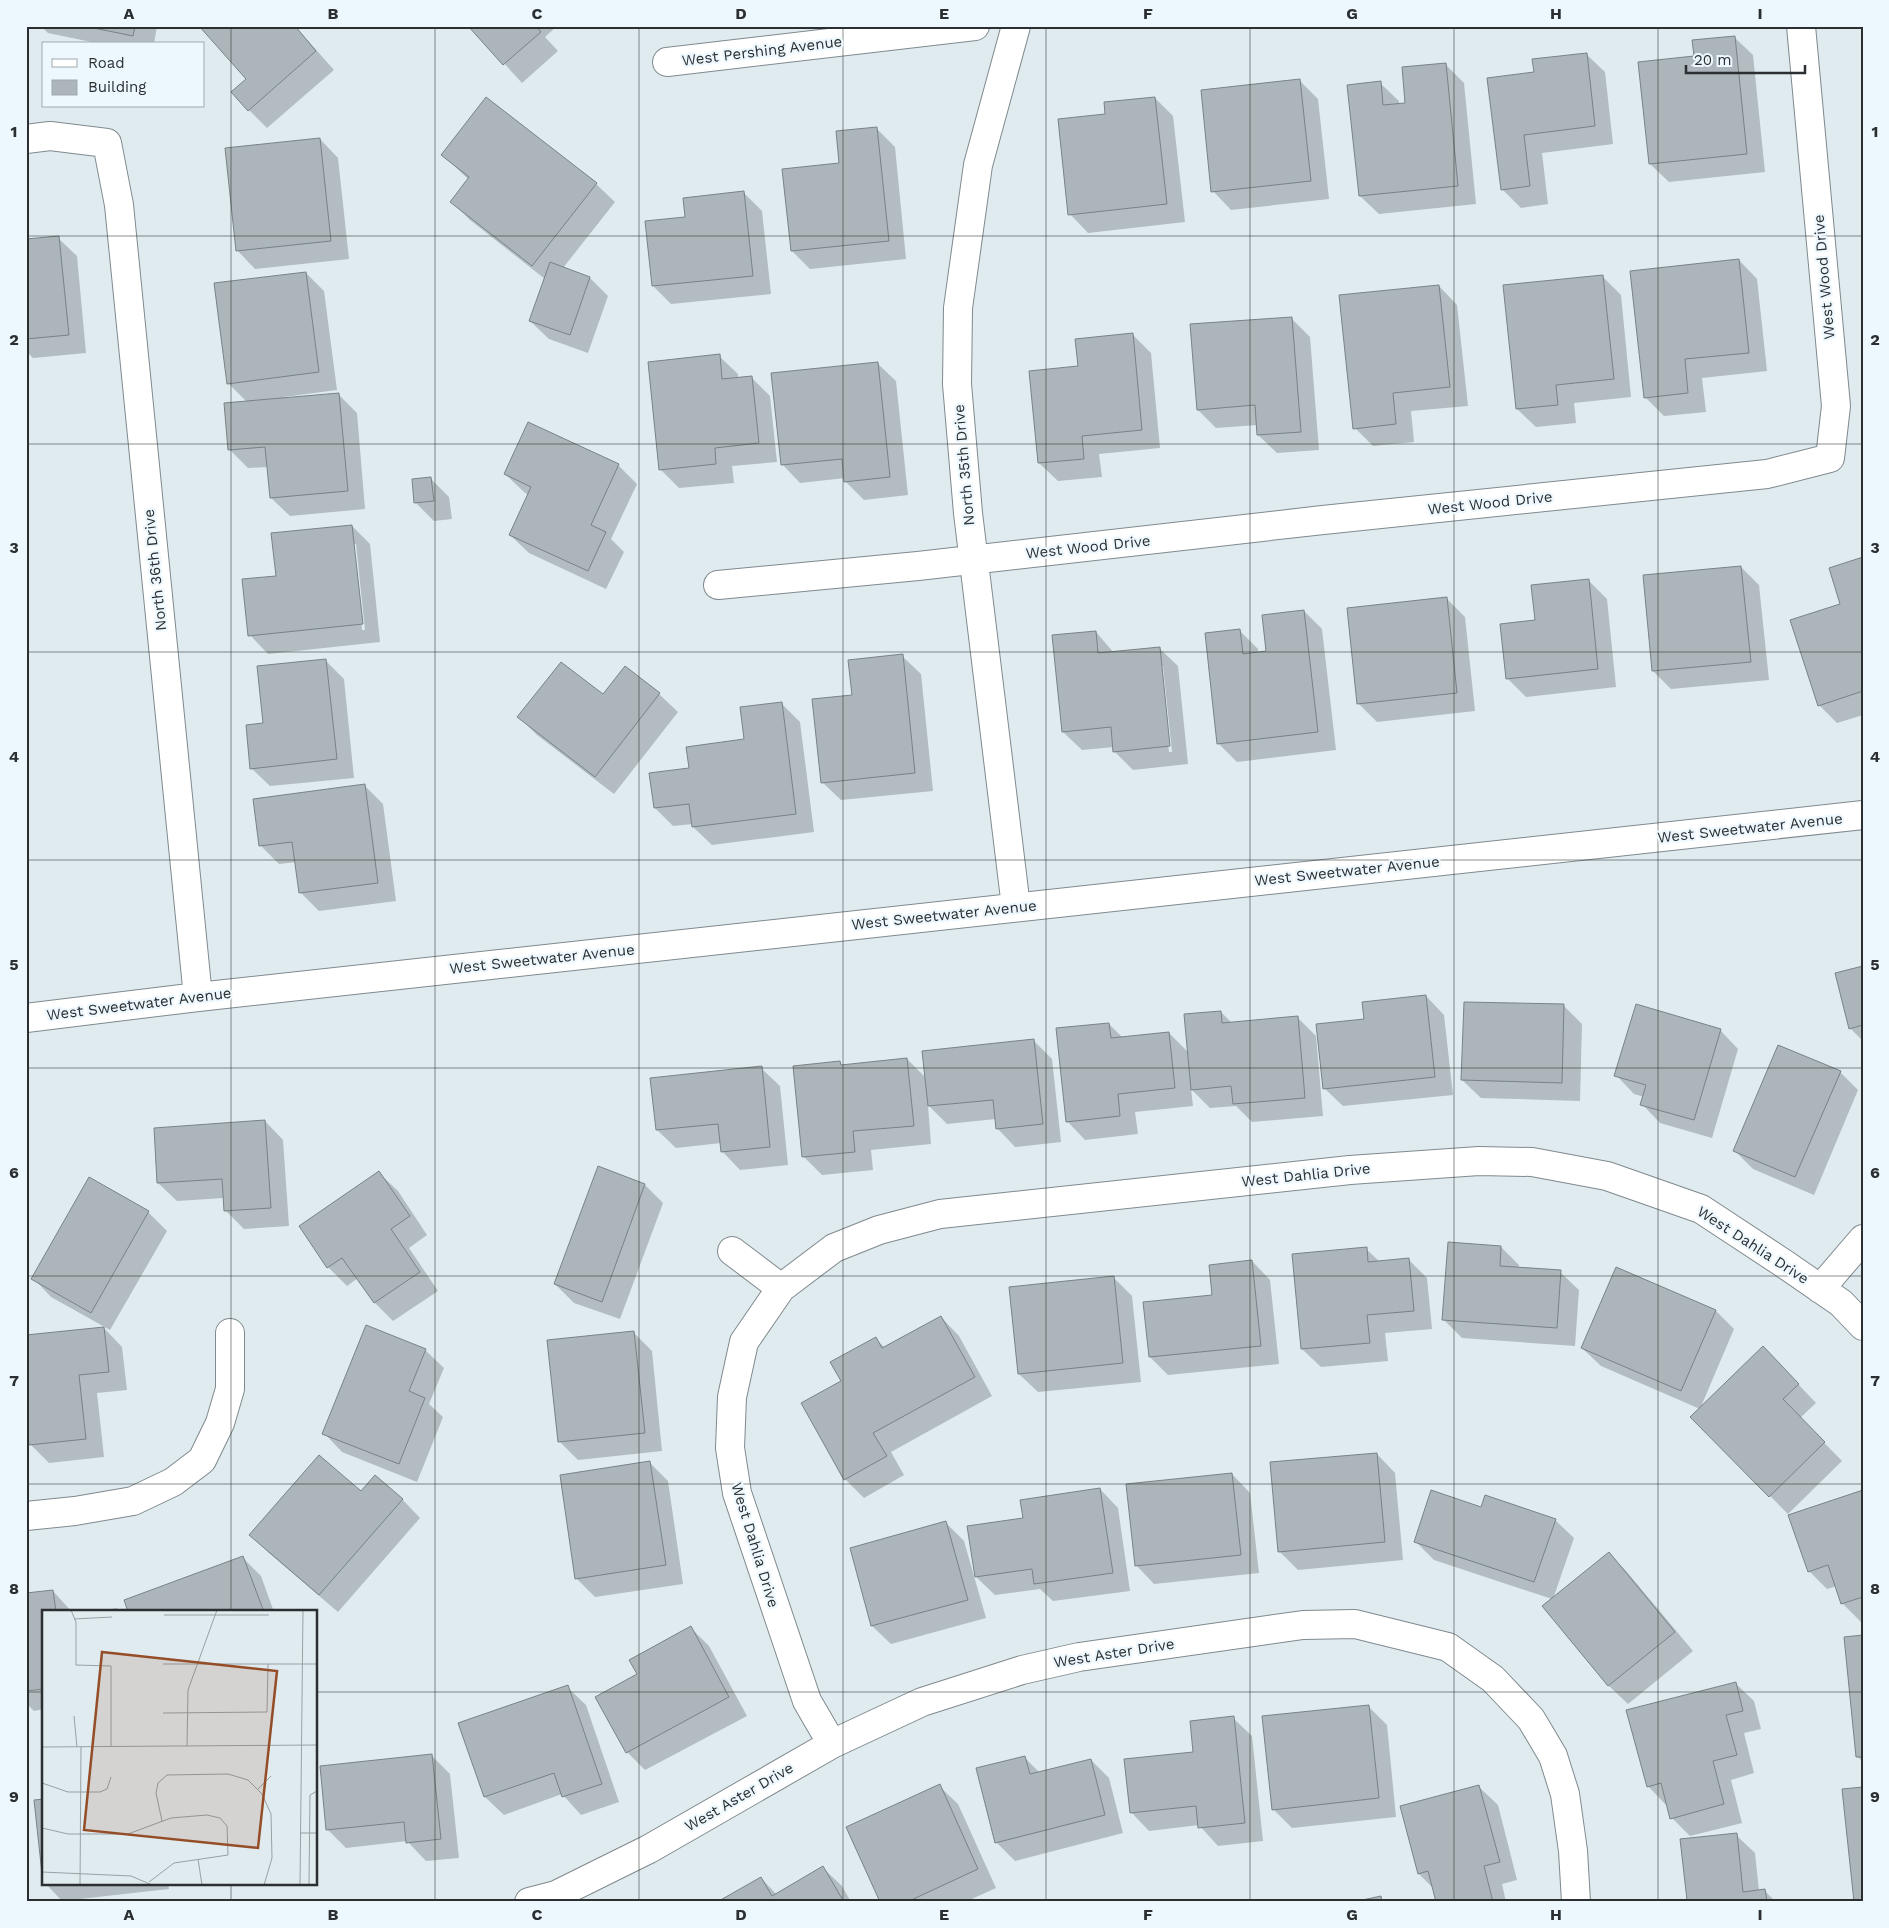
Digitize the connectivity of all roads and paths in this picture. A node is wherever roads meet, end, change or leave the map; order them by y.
1 (975, 26) edge
2 (1016, 26) edge
3 (1800, 26) edge
4 (667, 62) dead end
5 (26, 139) edge
6 (974, 560) junction
7 (718, 585) dead end
8 (1863, 815) edge
9 (1016, 907) junction
10 (198, 997) junction
11 (26, 1018) edge
12 (1863, 1239) edge
13 (732, 1251) dead end
14 (781, 1288) junction
15 (1820, 1289) junction
16 (1863, 1326) edge
17 (230, 1333) dead end
18 (26, 1516) edge
19 (832, 1744) junction
20 (529, 1902) edge
21 (1576, 1902) edge

1 - 4 street, West Pershing Avenue
2 - 6 street, North 35th Drive
3 - 6 street, West Wood Drive
5 - 10 street, North 36th Drive
6 - 7 street, West Wood Drive
6 - 9 street, North 35th Drive
8 - 9 street, West Sweetwater Avenue
9 - 10 street, West Sweetwater Avenue
10 - 11 street, West Sweetwater Avenue
12 - 15 street
13 - 14 street
14 - 15 street, West Dahlia Drive
14 - 19 street, West Dahlia Drive
15 - 16 street
17 - 18 street
19 - 20 street, West Aster Drive
19 - 21 street, West Aster Drive

